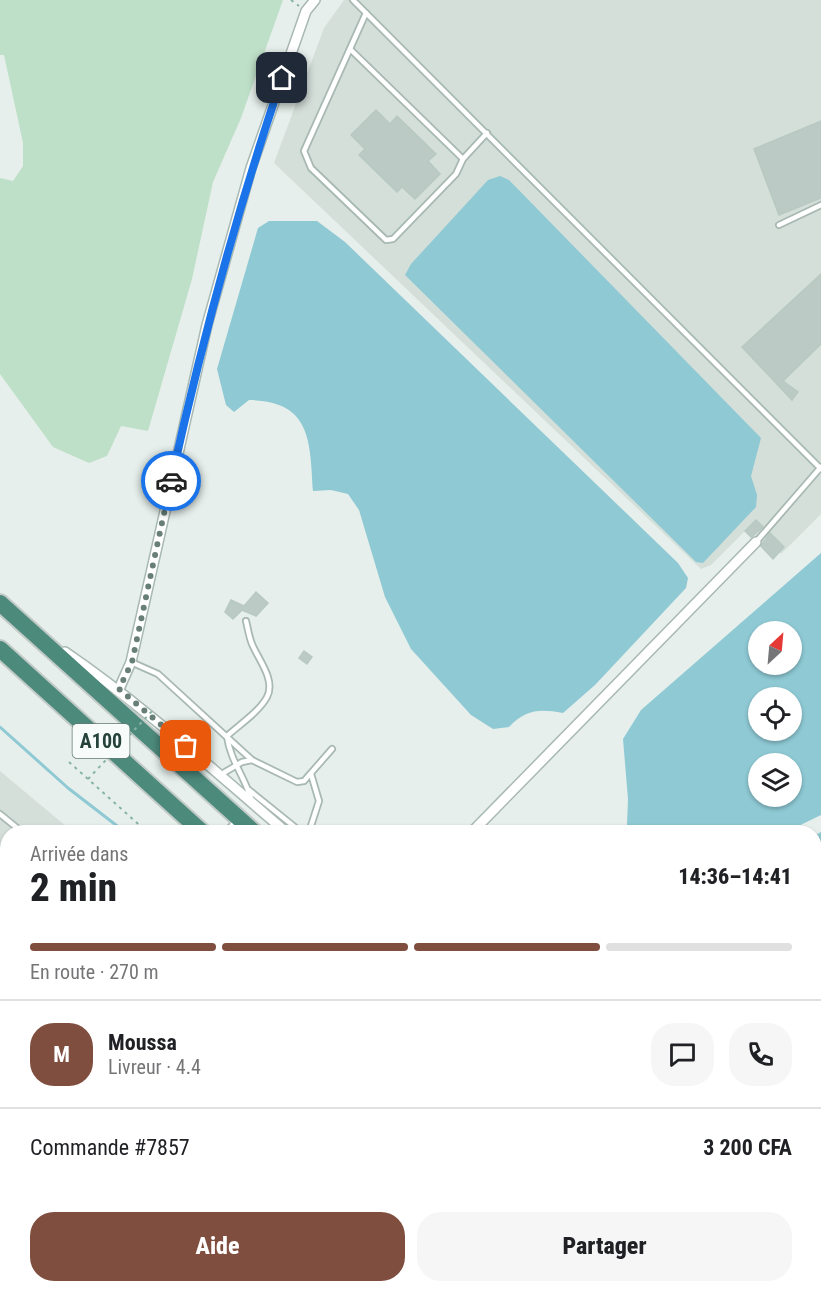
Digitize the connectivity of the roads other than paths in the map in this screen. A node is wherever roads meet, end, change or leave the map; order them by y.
1 (315, 0) edge
2 (353, 0) edge
3 (366, 13) junction
4 (350, 49) junction
5 (488, 133) junction
6 (463, 159) junction
7 (821, 205) edge
8 (779, 225) dead end
9 (821, 468) edge
10 (756, 542) joint
11 (0, 596) edge
12 (0, 603) edge
13 (246, 621) dead end
14 (0, 649) edge
15 (132, 662) junction
16 (119, 689) junction
17 (227, 736) junction
18 (332, 749) dead end
19 (252, 760) junction
20 (234, 766) junction
21 (311, 774) junction
22 (219, 776) junction
23 (249, 790) junction
24 (253, 804) junction
25 (0, 814) edge
26 (238, 819) junction
27 (13, 825) edge
28 (193, 825) edge
29 (232, 825) edge
30 (245, 825) edge
31 (278, 825) edge
32 (292, 825) edge
33 (311, 825) edge
34 (479, 825) edge

1 - 15 street
2 - 3 lane
3 - 4 lane
3 - 5 lane
4 - 6 lane
4 - 6 lane
5 - 6 lane
5 - 9 lane
7 - 8 lane
9 - 10 lane
10 - 34 street
11 - 16 street
12 - 26 highway, A100
13 - 17 lane
14 - 28 highway, A100
15 - 16 street
15 - 17 lane
16 - 22 street
17 - 19 lane
17 - 20 lane
18 - 21 lane
19 - 20 lane
19 - 21 lane
20 - 22 lane
20 - 23 lane
21 - 33 lane
22 - 24 street
23 - 24 lane
23 - 32 lane
24 - 31 street
25 - 27 lane
26 - 29 lane
26 - 30 highway, A100

